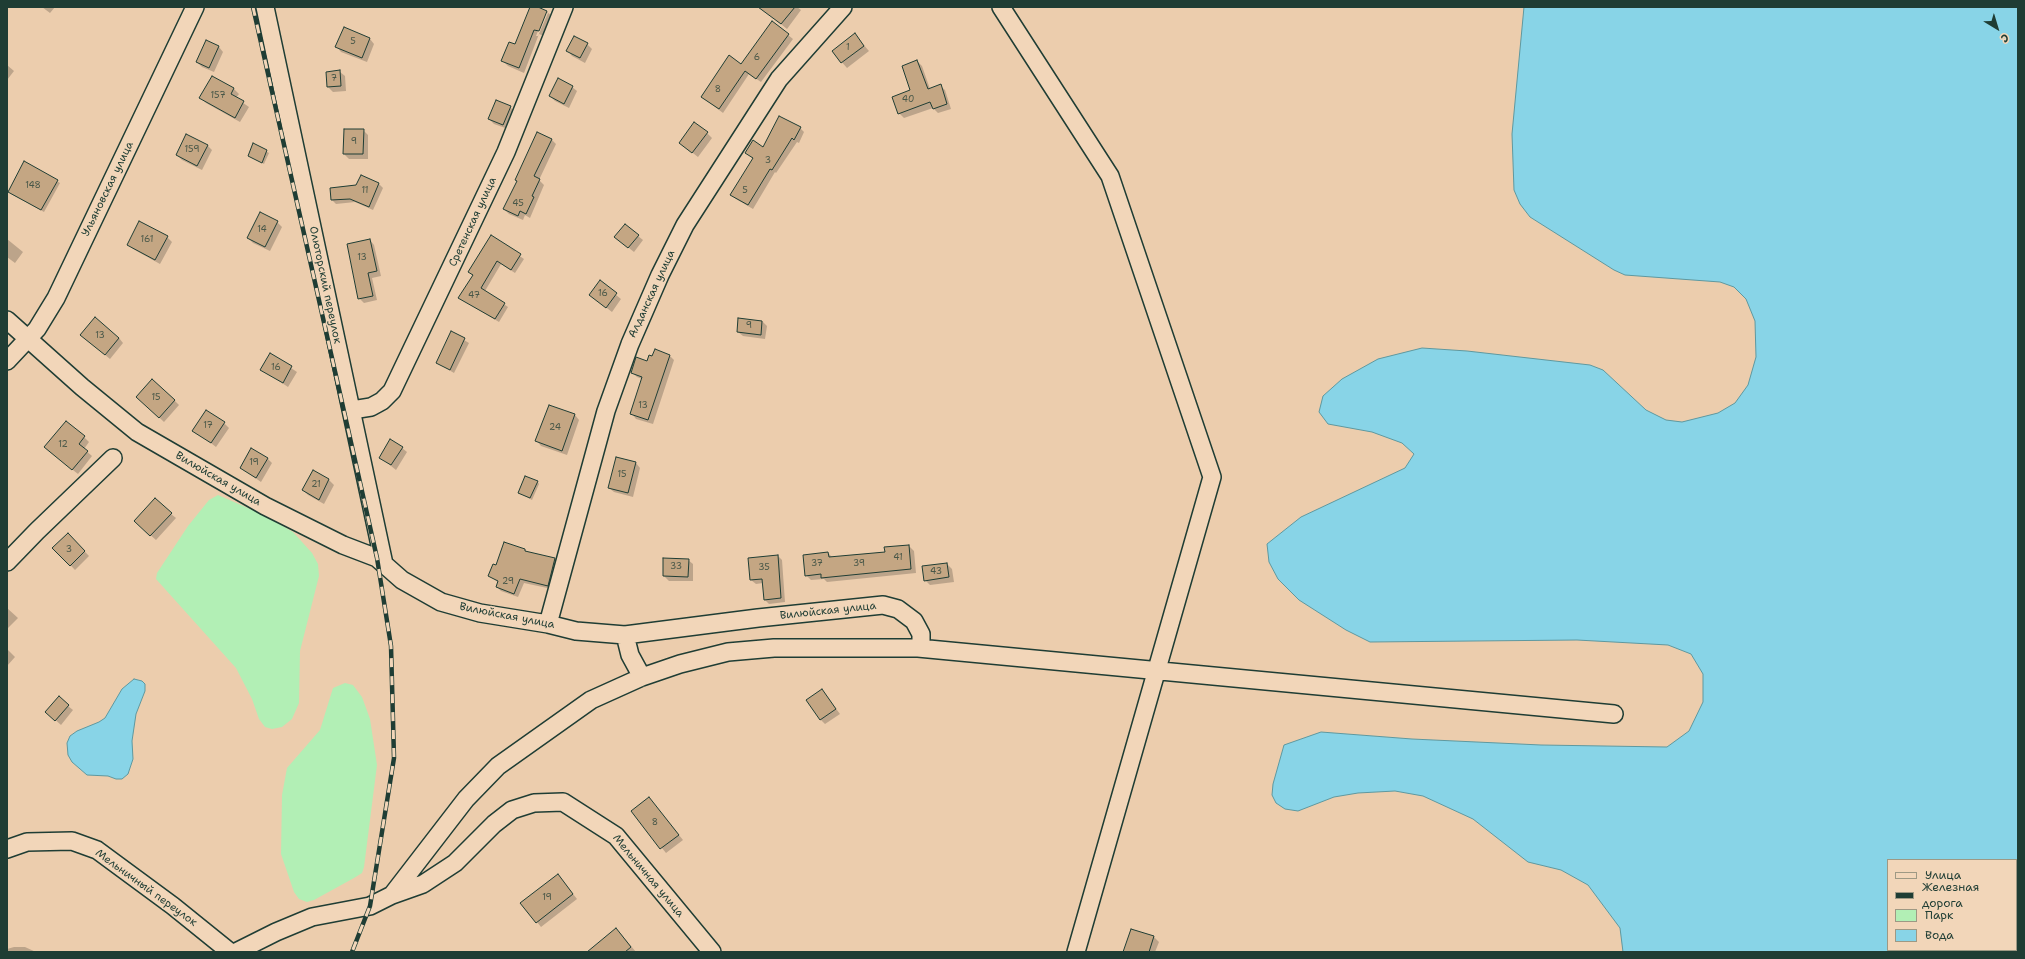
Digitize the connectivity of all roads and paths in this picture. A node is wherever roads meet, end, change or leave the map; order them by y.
1 (195, 7) edge
2 (265, 7) edge
3 (564, 7) edge
4 (843, 7) edge
5 (1001, 7) edge
6 (7, 320) edge
7 (28, 340) junction
8 (7, 361) edge
9 (352, 410) junction
10 (113, 458) dead end
11 (7, 562) edge
12 (384, 564) junction
13 (548, 624) junction
14 (626, 635) junction
15 (922, 648) junction
16 (1156, 670) junction
17 (642, 677) junction
18 (1614, 714) dead end
19 (7, 849) edge
20 (392, 895) junction
21 (230, 952) edge
22 (236, 952) edge
23 (712, 952) edge
24 (1076, 952) edge

1 - 7 street, Ульяновская улица
2 - 9 street, Олюторский переулок
3 - 9 street, Сретенская улица
4 - 13 street, Алданская улица
5 - 16 street
6 - 7 street, Вилюйская улица
7 - 8 street, Ульяновская улица
7 - 12 street, Вилюйская улица
9 - 12 street, Олюторский переулок
10 - 11 street
12 - 13 street, Вилюйская улица
13 - 14 street, Вилюйская улица
14 - 15 street, Вилюйская улица
14 - 17 street
15 - 16 street
15 - 17 street
16 - 18 street
16 - 24 street
17 - 20 street
19 - 21 street, Мельничный переулок
20 - 22 street, Мельничная улица
20 - 23 street, Мельничная улица

